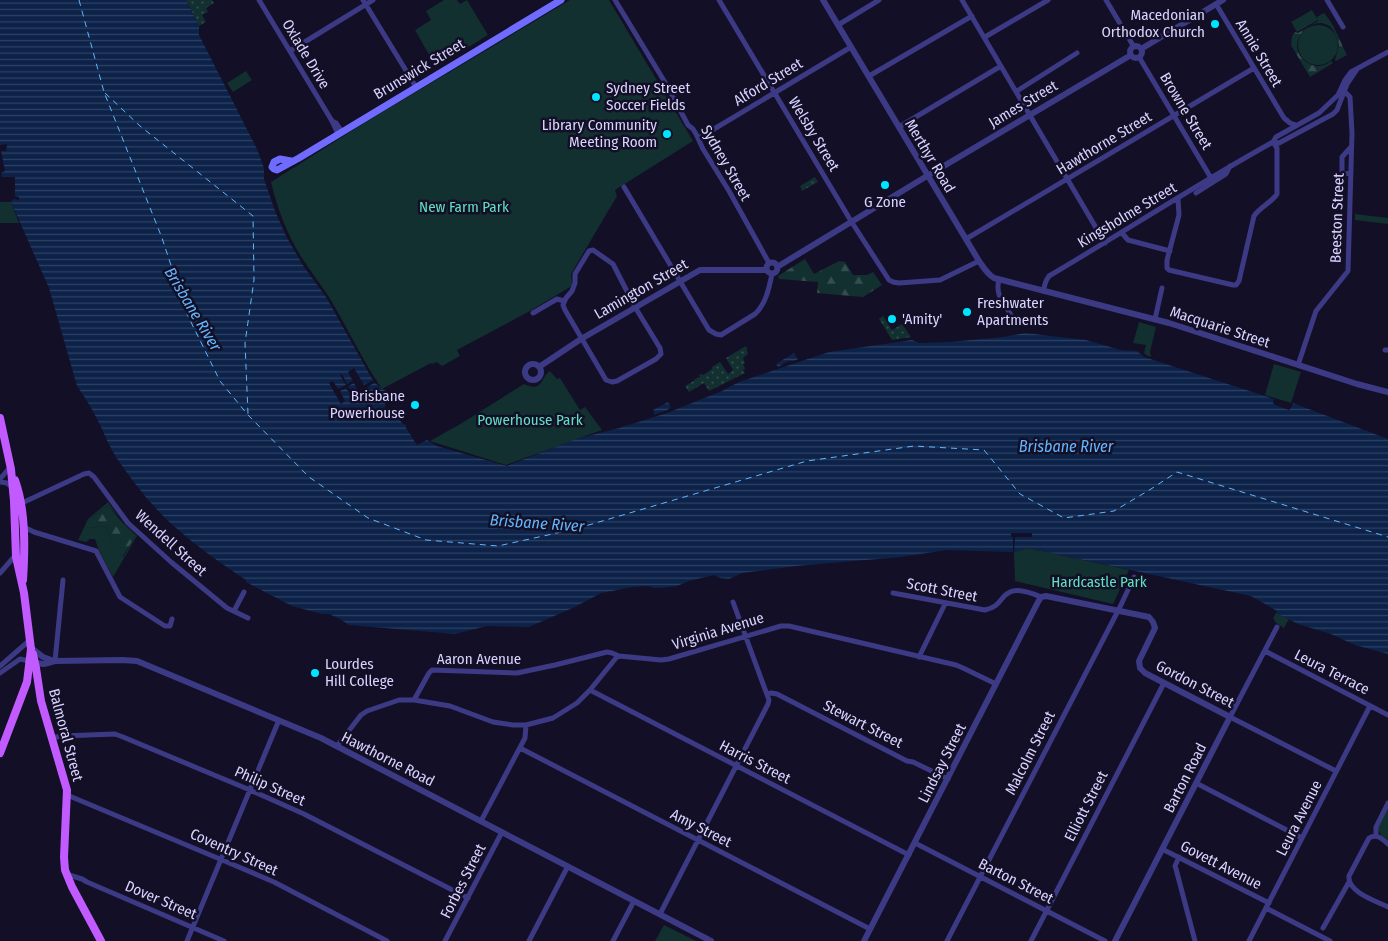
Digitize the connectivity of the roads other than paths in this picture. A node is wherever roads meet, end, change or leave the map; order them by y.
1 (259, 0) edge
2 (373, 0) edge
3 (561, 0) edge
4 (615, 0) edge
5 (719, 0) edge
6 (823, 0) edge
7 (879, 0) edge
8 (962, 0) edge
9 (1048, 0) edge
10 (1106, 0) edge
11 (1223, 0) edge
12 (1327, 0) edge
13 (365, 2) edge
14 (1215, 2) edge
15 (972, 16) junction
16 (838, 25) junction
17 (1343, 27) dead end
18 (985, 38) junction
19 (1134, 46) junction
20 (851, 47) junction
21 (1141, 49) junction
22 (290, 51) junction
23 (1077, 52) dead end
24 (1388, 52) edge
25 (1131, 55) junction
26 (1139, 57) junction
27 (1001, 66) junction
28 (1254, 68) junction
29 (868, 76) junction
30 (416, 87) junction
31 (1343, 90) junction
32 (1017, 91) junction
33 (774, 93) junction
34 (1030, 114) junction
35 (1174, 116) junction
36 (1284, 118) junction
37 (1296, 125) junction
38 (898, 127) junction
39 (1284, 131) junction
40 (340, 133) junction
41 (699, 138) junction
42 (1274, 142) junction
43 (1351, 146) junction
44 (291, 161) dead end
45 (1231, 166) junction
46 (1351, 173) junction
47 (928, 175) junction
48 (1211, 178) junction
49 (1068, 179) junction
50 (624, 188) dead end
51 (1196, 193) dead end
52 (1178, 199) junction
53 (852, 221) junction
54 (1122, 233) junction
55 (966, 239) junction
56 (1105, 243) junction
57 (1170, 251) junction
58 (979, 261) junction
59 (769, 269) junction
60 (999, 279) junction
61 (680, 281) junction
62 (1162, 288) dead end
63 (1043, 291) junction
64 (564, 302) junction
65 (635, 307) junction
66 (533, 312) dead end
67 (1011, 315) dead end
68 (1155, 319) junction
69 (581, 339) junction
70 (1298, 365) junction
71 (540, 367) dead end
72 (1388, 392) edge
73 (0, 418) edge
74 (2, 435) edge
75 (0, 446) edge
76 (8, 451) junction
77 (11, 468) junction
78 (0, 478) edge
79 (0, 482) edge
80 (13, 488) junction
81 (22, 503) junction
82 (15, 516) junction
83 (24, 527) junction
84 (24, 545) junction
85 (16, 557) junction
86 (0, 572) edge
87 (1134, 577) dead end
88 (63, 580) dead end
89 (23, 588) junction
90 (244, 592) dead end
91 (1010, 592) joint
92 (893, 593) dead end
93 (1041, 597) junction
94 (733, 602) dead end
95 (945, 604) junction
96 (1118, 610) junction
97 (234, 611) junction
98 (248, 618) dead end
99 (172, 620) dead end
100 (1277, 627) dead end
101 (745, 636) junction
102 (31, 646) junction
103 (1265, 651) junction
104 (17, 653) junction
105 (619, 656) junction
106 (919, 657) junction
107 (20, 659) junction
108 (55, 661) junction
109 (33, 662) junction
110 (0, 666) edge
111 (0, 673) edge
112 (1164, 683) junction
113 (996, 684) junction
114 (590, 690) junction
115 (23, 693) junction
116 (40, 693) junction
117 (766, 694) junction
118 (414, 700) junction
119 (1370, 706) junction
120 (1388, 715) edge
121 (1230, 717) junction
122 (279, 720) junction
123 (526, 724) junction
124 (52, 738) junction
125 (337, 746) junction
126 (520, 748) junction
127 (0, 753) edge
128 (736, 766) junction
129 (1336, 771) junction
130 (948, 779) junction
131 (1196, 783) junction
132 (250, 790) junction
133 (67, 795) junction
134 (1388, 803) edge
135 (481, 821) junction
136 (502, 832) junction
137 (1376, 836) junction
138 (1302, 838) junction
139 (698, 840) junction
140 (915, 843) junction
141 (1388, 844) edge
142 (1162, 849) junction
143 (908, 855) junction
144 (1179, 857) junction
145 (221, 859) junction
146 (568, 866) junction
147 (66, 874) junction
148 (980, 877) junction
149 (87, 882) junction
150 (1349, 882) junction
151 (72, 887) junction
152 (468, 898) junction
153 (634, 901) junction
154 (1267, 906) junction
155 (1388, 907) edge
156 (1046, 911) junction
157 (660, 914) junction
158 (193, 927) junction
159 (1323, 928) dead end
160 (870, 929) junction
161 (101, 941) edge
162 (187, 941) edge
163 (224, 941) edge
164 (387, 941) edge
165 (445, 941) edge
166 (529, 941) edge
167 (613, 941) edge
168 (711, 941) edge
169 (864, 941) edge
170 (947, 941) edge
171 (1031, 941) edge
172 (1105, 941) edge
173 (1115, 941) edge
174 (1195, 941) edge
175 (1249, 941) edge
176 (1330, 941) edge

1 - 22 street, Oxlade Drive
2 - 13 street
3 - 30 main road, Brunswick Street
4 - 41 street, Sydney Street
5 - 33 street, Welsby Street
6 - 16 street, Merthyr Road
7 - 16 street
8 - 15 street
9 - 18 street
10 - 19 street
11 - 14 street
12 - 17 street
13 - 22 street
13 - 30 street
14 - 21 street
14 - 28 street, Annie Street
15 - 18 street
15 - 29 street
16 - 20 street, Merthyr Road
18 - 27 street
19 - 21 street
19 - 25 street
20 - 29 street, Merthyr Road
20 - 33 street, Alford Street
21 - 26 street
22 - 40 street, Oxlade Drive
23 - 32 street
24 - 31 street
25 - 26 street
25 - 34 street, James Street
26 - 35 street, Browne Street
27 - 32 street
27 - 38 street
28 - 35 street, Hawthorne Street
28 - 36 street, Annie Street
29 - 38 street, Merthyr Road
30 - 40 main road, Brunswick Street
31 - 37 street, Kingsholme Street
31 - 42 street, Kingsholme Street
31 - 43 street, Beeston Street
32 - 34 street
33 - 41 street, Alford Street
33 - 53 street, Welsby Street
34 - 47 street, James Street
34 - 49 street
35 - 48 street, Browne Street
35 - 49 street, Hawthorne Street
36 - 37 street, Annie Street
36 - 39 street
37 - 39 street, Kingsholme Street
38 - 47 street, Merthyr Road
39 - 42 street, Kingsholme Street
40 - 44 main road, Brunswick Street
41 - 59 street, Sydney Street
42 - 45 street, Kingsholme Street
42 - 57 street
43 - 46 street, Beeston Street
43 - 46 street
45 - 48 street, Kingsholme Street
45 - 51 street, Kingsholme Street
46 - 70 street, Beeston Street
47 - 53 street
47 - 55 street, Merthyr Road
48 - 52 street, Kingsholme Street
49 - 55 street, Hawthorne Street
49 - 56 street
50 - 61 street
52 - 54 street, Kingsholme Street
52 - 57 street
53 - 58 street, Welsby Street
53 - 59 street
54 - 56 street, Kingsholme Street
54 - 57 street
55 - 58 street, Merthyr Road
56 - 63 street, Kingsholme Street
58 - 60 street, Merthyr Road
59 - 61 street, Lamington Street
59 - 61 street
60 - 63 street, Merthyr Road
60 - 67 street
61 - 65 street, Lamington Street
62 - 68 street
63 - 68 street, Macquarie Street
64 - 65 street
64 - 66 street
64 - 69 street
65 - 69 street, Lamington Street
65 - 69 street
68 - 70 street, Macquarie Street
69 - 71 street, Lamington Street
70 - 72 street, Macquarie Street
73 - 74 main road
74 - 76 main road
75 - 76 street
76 - 77 main road
77 - 78 street
77 - 80 main road
77 - 81 main road
79 - 80 street
80 - 82 main road
81 - 82 main road
81 - 83 main road
81 - 97 street, Wendell Street
82 - 85 main road
83 - 84 main road
83 - 99 street
84 - 85 main road
84 - 89 main road
85 - 86 street
85 - 89 main road
87 - 96 street, Malcolm Street
88 - 108 street
89 - 102 main road, Balmoral Street
90 - 97 street
91 - 93 street, Gordon Street
91 - 95 street, Scott Street
92 - 95 street, Scott Street
93 - 96 street, Gordon Street
93 - 113 street, Lindsay Street
94 - 101 street
95 - 106 street
96 - 112 street, Gordon Street
96 - 148 street, Malcolm Street
97 - 98 street, Wendell Street
100 - 103 street, Barton Road
101 - 105 street, Virginia Avenue
101 - 106 street, Virginia Avenue
101 - 117 street
102 - 104 street
102 - 108 street
102 - 109 main road, Balmoral Street
103 - 119 street, Leura Terrace
103 - 121 street, Barton Road
104 - 107 street
104 - 110 street
105 - 114 street
105 - 118 street, Aaron Avenue
106 - 113 street, Virginia Avenue
107 - 109 street
107 - 111 street
108 - 109 street, Hawthorne Road
108 - 122 street, Hawthorne Road
109 - 115 main road
109 - 116 main road, Balmoral Street
112 - 121 street, Gordon Street
112 - 156 street, Elliott Street
113 - 130 street, Lindsay Street
114 - 123 street
114 - 128 street, Harris Street
115 - 116 main road
115 - 127 main road
116 - 124 main road, Balmoral Street
117 - 128 street
117 - 130 street, Stewart Street
118 - 123 street
118 - 125 street
119 - 120 street, Leura Terrace
119 - 129 street, Leura Avenue
121 - 129 street, Gordon Street
121 - 131 street, Barton Road
122 - 125 street, Hawthorne Road
122 - 132 street
123 - 126 street
124 - 132 street, Philip Street
124 - 133 main road, Balmoral Street
125 - 135 street, Hawthorne Road
126 - 135 street
126 - 139 street, Amy Street
128 - 139 street
128 - 143 street, Harris Street
129 - 138 street, Leura Avenue
130 - 140 street, Lindsay Street
131 - 138 street
131 - 142 street, Barton Road
132 - 145 street
132 - 152 street, Philip Street
133 - 145 street, Coventry Street
133 - 147 main road, Balmoral Street
134 - 137 street
135 - 136 street, Hawthorne Road
136 - 146 street, Hawthorne Road
136 - 152 street, Forbes Street
137 - 141 street
137 - 150 street
138 - 154 street, Leura Avenue
139 - 157 street
139 - 160 street, Amy Street
140 - 143 street, Lindsay Street
140 - 148 street, Barton Street
142 - 144 street, Govett Avenue
142 - 173 street, Barton Road
143 - 160 street, Lindsay Street
144 - 154 street, Govett Avenue
144 - 174 street
145 - 158 street
145 - 164 street, Coventry Street
146 - 153 street, Hawthorne Road
146 - 166 street
147 - 149 street, Dover Street
147 - 151 main road, Balmoral Street
148 - 156 street, Barton Street
148 - 170 street, Malcolm Street
149 - 151 street
149 - 158 street, Dover Street
150 - 155 street
150 - 159 street
151 - 161 main road, Balmoral Street
152 - 165 street, Forbes Street
153 - 157 street, Hawthorne Road
153 - 167 street
154 - 175 street, Leura Avenue
154 - 176 street, Govett Avenue
156 - 171 street, Elliott Street
156 - 172 street, Barton Street
157 - 168 street, Hawthorne Road
158 - 162 street
158 - 163 street, Dover Street
160 - 169 street, Lindsay Street

